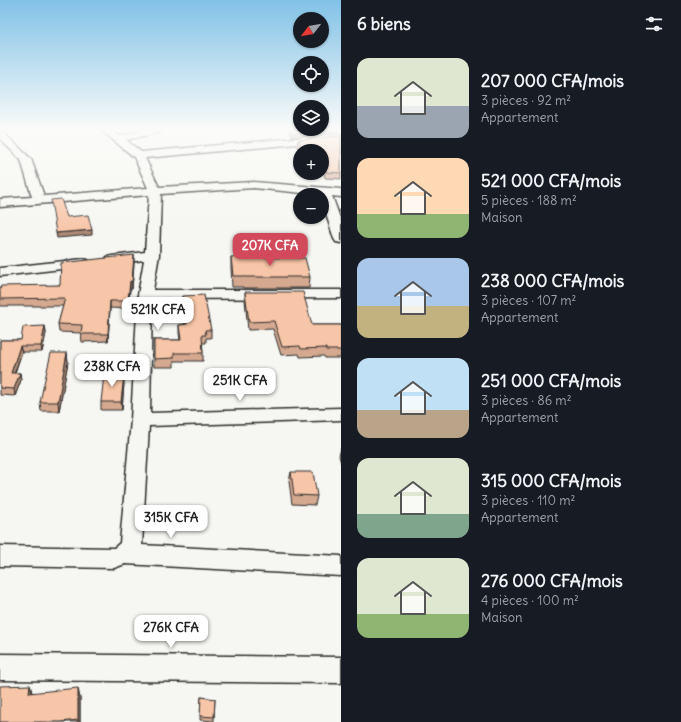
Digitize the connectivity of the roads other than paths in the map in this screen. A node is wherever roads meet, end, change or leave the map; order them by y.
1 (27, 164) edge
2 (143, 164) edge
3 (293, 189) edge
4 (155, 191) junction
5 (329, 192) edge
6 (341, 193) edge
7 (39, 200) junction
8 (0, 203) edge
9 (329, 204) edge
10 (341, 239) edge
11 (152, 255) junction
12 (0, 272) edge
13 (341, 294) edge
14 (145, 295) junction
15 (341, 414) edge
16 (140, 420) junction
17 (125, 554) junction
18 (0, 556) edge
19 (341, 566) edge
20 (0, 667) edge
21 (341, 670) edge

1 - 7 street
2 - 4 street
3 - 4 street
4 - 7 street
4 - 11 street
5 - 6 street
7 - 8 street
9 - 10 street
11 - 12 street
11 - 14 street
13 - 14 street
14 - 16 street
15 - 16 street
16 - 17 street
17 - 18 street
17 - 19 street
20 - 21 street

